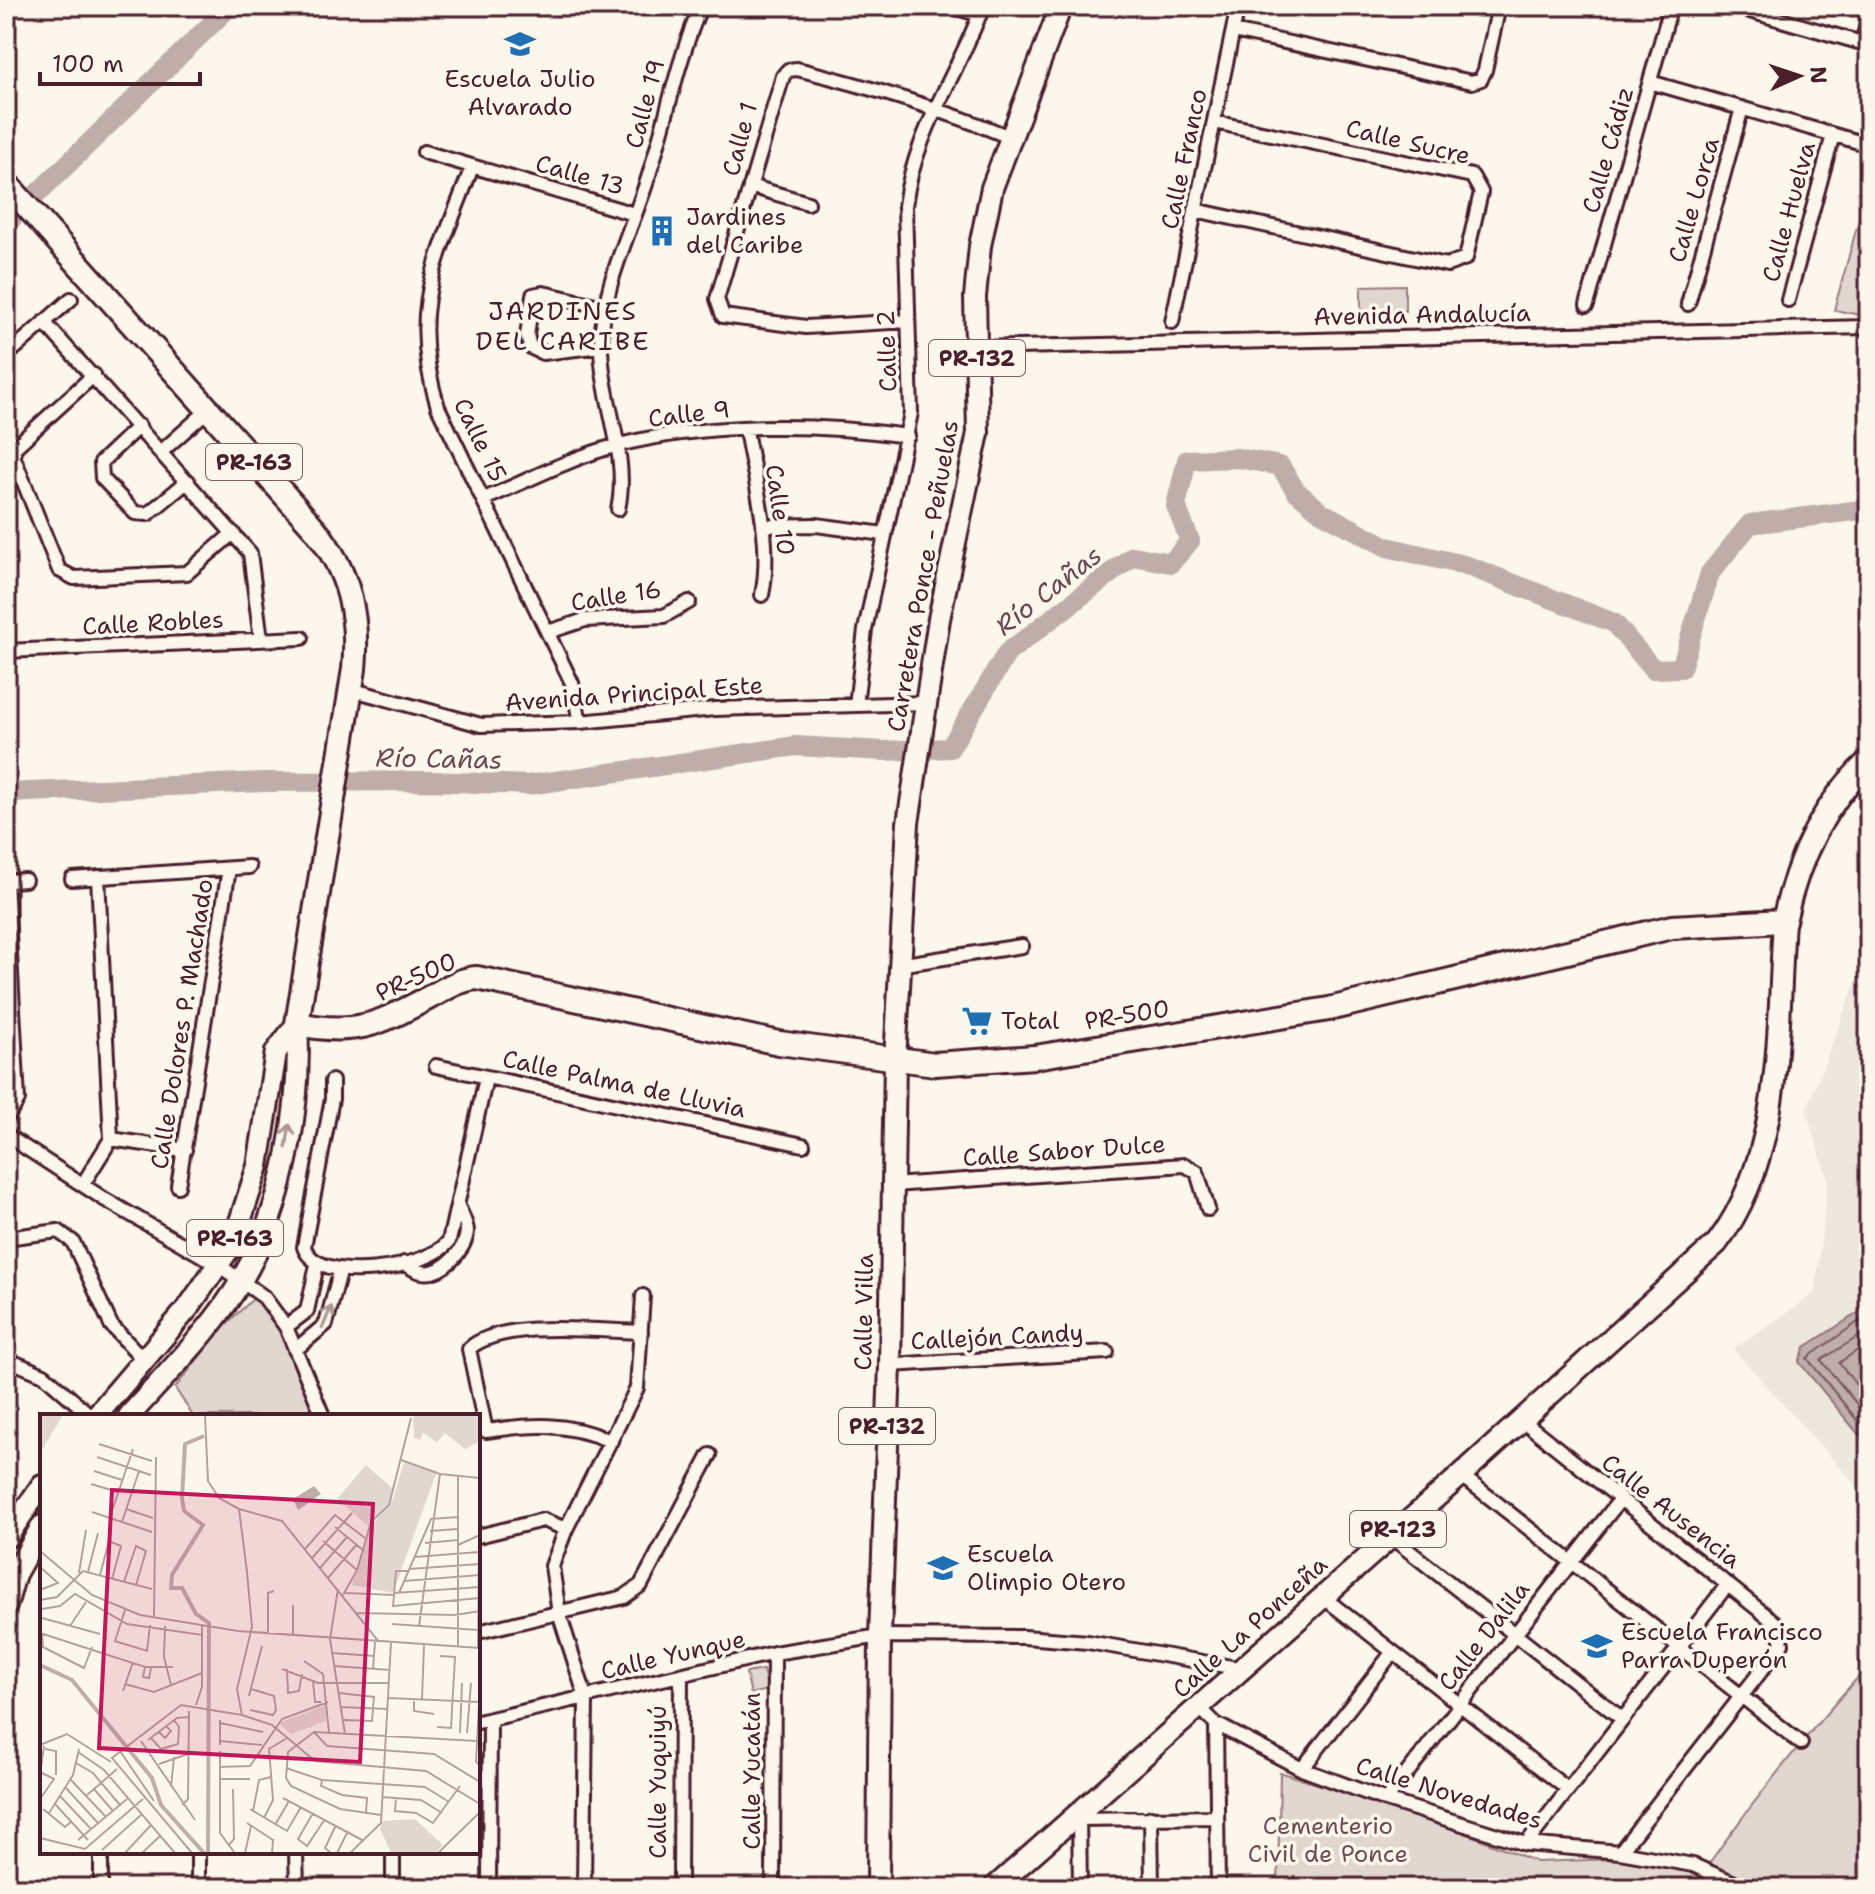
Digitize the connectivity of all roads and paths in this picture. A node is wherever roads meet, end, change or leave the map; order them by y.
1 (701, 6) edge
2 (950, 6) edge
3 (1061, 6) edge
4 (1238, 6) edge
5 (1499, 6) edge
6 (1671, 6) edge
7 (1732, 6) edge
8 (982, 11) edge
9 (1771, 11) edge
10 (1869, 17) edge
11 (1233, 31) junction
12 (1866, 44) edge
13 (1650, 82) junction
14 (936, 107) junction
15 (1742, 108) junction
16 (1214, 122) junction
17 (1833, 135) junction
18 (1012, 138) junction
19 (1869, 145) edge
20 (424, 152) dead end
21 (472, 167) junction
22 (6, 183) edge
23 (750, 186) junction
24 (808, 203) dead end
25 (1195, 210) junction
26 (634, 214) junction
27 (71, 299) dead end
28 (1788, 300) dead end
29 (1688, 304) dead end
30 (1587, 305) dead end
31 (604, 307) junction
32 (908, 321) junction
33 (44, 322) junction
34 (1172, 322) dead end
35 (1869, 327) edge
36 (601, 346) junction
37 (976, 348) junction
38 (6, 356) edge
39 (94, 375) junction
40 (208, 410) junction
41 (139, 426) junction
42 (746, 430) junction
43 (908, 436) junction
44 (615, 446) junction
45 (162, 451) junction
46 (188, 481) junction
47 (484, 499) junction
48 (618, 509) dead end
49 (763, 526) junction
50 (233, 533) junction
51 (884, 534) junction
52 (762, 595) dead end
53 (689, 602) dead end
54 (548, 632) junction
55 (302, 638) dead end
56 (261, 640) junction
57 (6, 651) edge
58 (350, 689) junction
59 (856, 705) junction
60 (924, 711) junction
61 (580, 722) junction
62 (1869, 761) edge
63 (913, 785) joint
64 (249, 867) dead end
65 (229, 869) junction
66 (98, 877) junction
67 (72, 879) dead end
68 (25, 880) dead end
69 (6, 881) edge
70 (1784, 921) junction
71 (1022, 946) dead end
72 (898, 965) junction
73 (297, 1024) junction
74 (895, 1061) junction
75 (436, 1066) dead end
76 (486, 1078) junction
77 (332, 1081) dead end
78 (6, 1119) edge
79 (6, 1135) edge
80 (111, 1139) junction
81 (803, 1145) dead end
82 (185, 1150) junction
83 (83, 1184) junction
84 (892, 1185) junction
85 (178, 1186) dead end
86 (1208, 1209) dead end
87 (6, 1238) edge
88 (317, 1265) junction
89 (340, 1272) junction
90 (231, 1274) junction
91 (643, 1296) dead end
92 (286, 1327) junction
93 (641, 1332) junction
94 (295, 1350) junction
95 (1107, 1352) dead end
96 (142, 1358) junction
97 (6, 1359) edge
98 (890, 1365) junction
99 (91, 1414) edge
100 (95, 1414) edge
101 (131, 1414) edge
102 (322, 1414) edge
103 (1522, 1420) junction
104 (611, 1441) junction
105 (710, 1455) dead end
106 (1461, 1475) junction
107 (40, 1488) edge
108 (1619, 1501) junction
109 (566, 1529) junction
110 (40, 1530) edge
111 (480, 1536) edge
112 (1390, 1536) junction
113 (6, 1538) edge
114 (1570, 1563) junction
115 (1728, 1584) junction
116 (1323, 1597) junction
117 (6, 1606) edge
118 (559, 1613) junction
119 (480, 1632) edge
120 (1515, 1633) junction
121 (880, 1636) junction
122 (1678, 1647) junction
123 (774, 1653) junction
124 (1392, 1653) junction
125 (1243, 1669) junction
126 (681, 1676) junction
127 (1742, 1695) junction
128 (586, 1698) junction
129 (1459, 1704) junction
130 (1200, 1708) junction
131 (1621, 1718) junction
132 (484, 1720) edge
133 (1216, 1724) junction
134 (1801, 1743) dead end
135 (1302, 1769) junction
136 (1566, 1788) junction
137 (1386, 1800) junction
138 (1079, 1817) junction
139 (1151, 1817) junction
140 (1217, 1817) junction
141 (1526, 1844) junction
142 (1620, 1852) junction
143 (101, 1854) edge
144 (198, 1854) edge
145 (296, 1854) edge
146 (393, 1854) edge
147 (101, 1888) edge
148 (198, 1888) edge
149 (297, 1888) edge
150 (393, 1888) edge
151 (489, 1888) edge
152 (584, 1888) edge
153 (680, 1888) edge
154 (773, 1888) edge
155 (878, 1888) edge
156 (994, 1888) edge
157 (1080, 1888) edge
158 (1152, 1888) edge
159 (1218, 1888) edge
160 (1746, 1888) edge

1 - 26 street, Calle 19
2 - 8 street
3 - 18 main road, Carretera Ponce - Peñuelas / PR-132
4 - 11 street, Calle Franco
5 - 11 street
6 - 13 street, Calle Cádiz
7 - 9 street
8 - 14 street, Calle 2
9 - 12 street
10 - 12 street
11 - 16 street, Calle Franco
13 - 15 street
13 - 30 street, Calle Cádiz
14 - 18 street, Calle 1
14 - 23 street, Calle 1
14 - 32 street, Calle 2
15 - 17 street
15 - 29 street, Calle Lorca
16 - 25 street, Calle Franco
16 - 25 street, Calle Sucre
17 - 19 street
17 - 28 street, Calle Huelva
18 - 37 main road, Carretera Ponce - Peñuelas / PR-132
20 - 21 street, Calle 13
21 - 26 street, Calle 13
21 - 47 street, Calle 15
22 - 40 highway, PR-163
23 - 24 street
23 - 32 street, Calle 1
25 - 34 street, Calle Franco
26 - 31 street, Calle 13
27 - 33 street
31 - 36 street, Calle 13
31 - 36 street
32 - 43 street, Calle 2
33 - 38 street
33 - 39 street
35 - 37 street, Avenida Andalucía
36 - 44 street, Calle 13
37 - 60 main road, Carretera Ponce - Peñuelas / PR-132
39 - 41 street
39 - 50 street
40 - 45 street
40 - 58 highway, PR-163
41 - 45 street
41 - 46 street
42 - 43 street, Calle 9
42 - 44 street, Calle 9
42 - 49 street, Calle 10
43 - 51 street, Calle 2
44 - 47 street, Calle 9
44 - 48 street, Calle 13
45 - 46 street
46 - 50 street
47 - 54 street, Calle 15
49 - 51 street
49 - 52 street, Calle 10
50 - 56 street
51 - 59 street, Calle 2
53 - 54 street, Calle 16
54 - 61 street, Calle 15
55 - 56 street, Calle Robles
56 - 57 street, Calle Robles
58 - 61 street, Avenida Principal Este
58 - 73 highway, PR-163
59 - 60 street, Avenida Principal Este
59 - 61 street, Avenida Principal Este
60 - 63 main road, Carretera Ponce - Peñuelas / PR-132
62 - 70 highway, PR-123
63 - 72 main road, Calle Villa / PR-132
64 - 65 street
65 - 66 street
65 - 82 street, Calle Dolores P. Machado
66 - 67 street
66 - 80 street
68 - 69 street
69 - 78 street
70 - 74 highway, PR-500 / PR-500
70 - 103 main road, Calle La Ponceña / PR-123
71 - 72 street
72 - 74 main road, Calle Villa / PR-132
73 - 74 highway, PR-500 / PR-500
73 - 90 main road, PR-163
90 -> 73 main road, PR-163
74 - 84 main road, Calle Villa / PR-132
75 - 76 street, Calle Palma de Lluvia
76 - 81 street, Calle Palma de Lluvia
76 - 89 street
77 - 88 street
79 - 83 street
80 - 82 street
80 - 83 street
82 - 85 street, Calle Dolores P. Machado
83 - 90 street
84 - 86 street, Calle Sabor Dulce
84 - 98 main road, Calle Villa / PR-132
87 - 96 street
88 - 89 street
88 - 92 street
94 -> 89 street
90 - 92 street
90 - 96 main road, PR-163
90 - 101 main road, PR-163
91 - 93 street
92 - 94 street
93 - 104 street
93 - 104 street
94 - 102 street
95 - 98 street, Callejón Candy
96 - 100 main road, PR-163
97 - 99 street
98 - 121 main road, Calle Villa / PR-132
103 - 106 main road, Calle La Ponceña / PR-123
103 - 108 street, Calle Ausencia
104 - 109 street
105 - 118 street
106 - 112 main road, Calle La Ponceña / PR-123
106 - 114 street
107 - 113 main road
108 - 114 street, Calle Dalila
108 - 115 street, Calle Ausencia
109 - 111 street
109 - 118 street
110 - 117 main road
112 - 116 main road, Calle La Ponceña / PR-123
112 - 120 street
114 - 120 street, Calle Dalila
114 - 122 street
115 - 122 street
115 - 127 street, Calle Ausencia
116 - 124 street
116 - 125 main road, Calle La Ponceña / PR-123
118 - 119 street
118 - 128 street
120 - 129 street, Calle Dalila
120 - 131 street
121 - 123 street, Calle Yunque
121 - 125 street, Calle Yunque
121 - 155 main road, Calle Villa / PR-132
122 - 127 street
122 - 131 street
123 - 126 street, Calle Yunque
123 - 154 street, Calle Yucatán
124 - 129 street
124 - 135 street
125 - 130 main road, Calle La Ponceña / PR-123
126 - 128 street, Calle Yunque
126 - 153 street, Calle Yuquiyú
127 - 134 street
127 - 142 street
128 - 132 street, Calle Yunque
128 - 152 street
129 - 136 street
129 - 137 street, Calle Dalila
130 - 133 street, Calle Novedades
130 - 138 main road, Calle La Ponceña / PR-123
131 - 136 street
132 - 151 street
133 - 135 street, Calle Novedades
133 - 140 street
135 - 137 street, Calle Novedades
136 - 141 street
137 - 141 street, Calle Novedades
138 - 139 street
138 - 156 main road, Calle La Ponceña / PR-123
138 - 157 street
139 - 140 street
139 - 158 street
140 - 159 street
141 - 142 street, Calle Novedades
142 - 160 street, Calle Novedades
143 - 147 street
144 - 148 street
145 - 149 street
146 - 150 street

